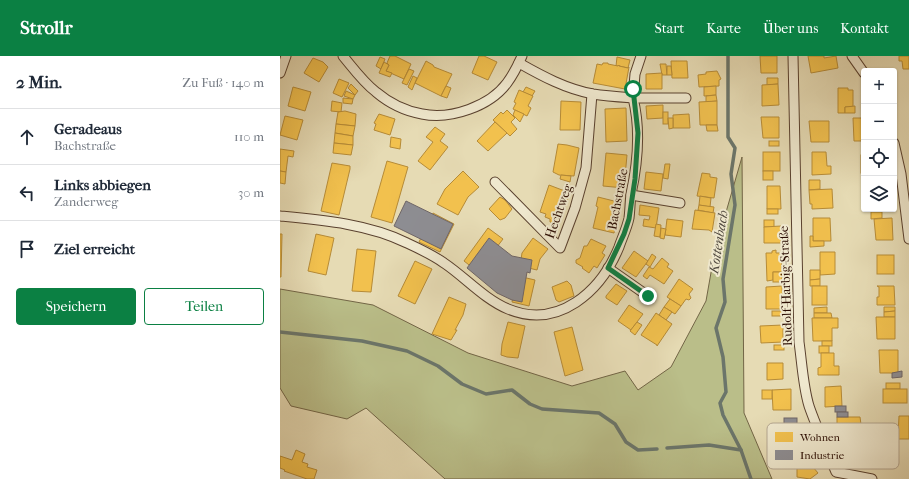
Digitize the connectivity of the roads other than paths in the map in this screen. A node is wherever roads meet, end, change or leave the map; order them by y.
1 (286, 56) edge
2 (343, 56) edge
3 (641, 56) edge
4 (793, 56) edge
5 (852, 56) edge
6 (520, 59) edge
7 (861, 69) edge
8 (280, 73) edge
9 (592, 94) junction
10 (633, 98) junction
11 (686, 98) dead end
12 (897, 156) edge
13 (495, 182) dead end
14 (631, 195) junction
15 (680, 203) dead end
16 (280, 216) edge
17 (909, 239) edge
18 (608, 268) junction
19 (648, 296) dead end
20 (815, 423) edge
21 (839, 475) edge
22 (872, 479) edge

1 - 8 street
2 - 6 street
3 - 10 street, Bachstraße
4 - 20 street, Rudolf-Harbig-Straße
5 - 7 street
6 - 9 street
9 - 10 street
9 - 13 street, Hechtweg
10 - 11 street
10 - 14 street, Bachstraße
12 - 17 street
14 - 15 street
14 - 18 street, Bachstraße
16 - 18 street, Bachstraße
18 - 19 street
21 - 22 street, Rudolf-Harbig-Straße

